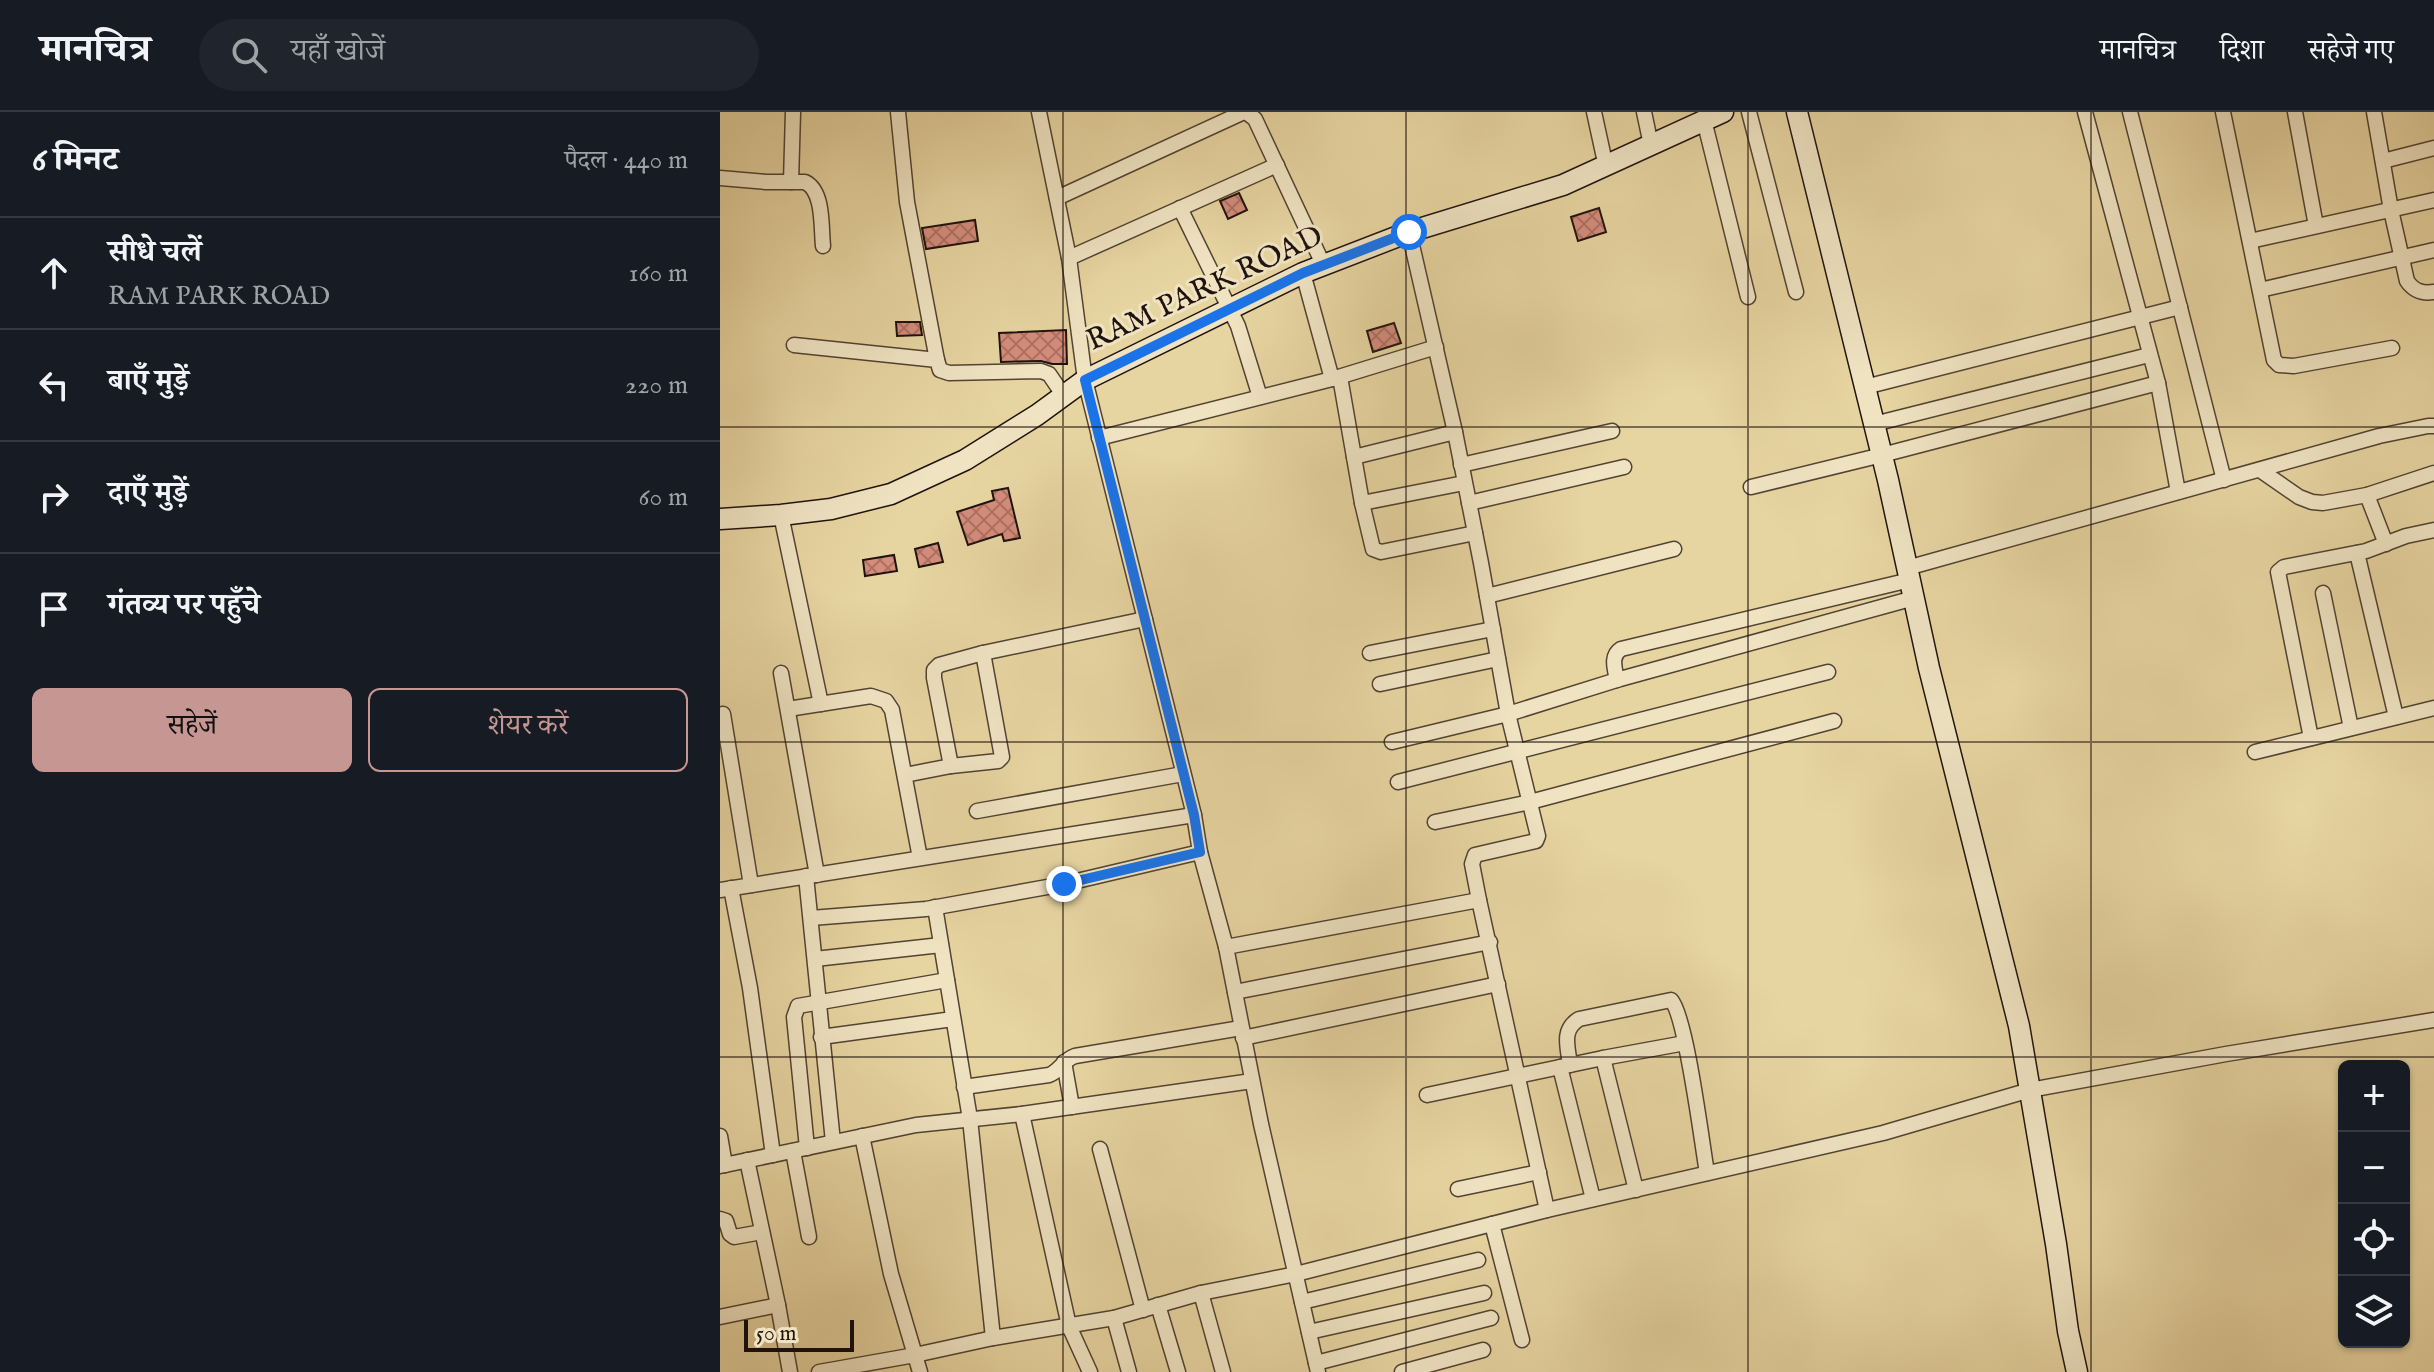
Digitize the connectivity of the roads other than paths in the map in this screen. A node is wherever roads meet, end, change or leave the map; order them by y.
1 (793, 112) edge
2 (898, 112) edge
3 (1039, 112) edge
4 (1245, 112) edge
5 (1594, 112) edge
6 (1644, 112) edge
7 (1749, 112) edge
8 (1797, 112) edge
9 (2085, 112) edge
10 (2130, 112) edge
11 (2223, 112) edge
12 (2295, 112) edge
13 (2374, 112) edge
14 (1717, 114) edge
15 (1651, 145) junction
16 (2434, 148) edge
17 (2383, 161) junction
18 (1277, 165) junction
19 (1606, 167) junction
20 (720, 178) edge
21 (791, 182) junction
22 (1057, 198) junction
23 (2434, 200) edge
24 (1180, 208) junction
25 (2391, 210) junction
26 (2316, 226) junction
27 (1409, 232) junction
28 (2250, 241) junction
29 (823, 246) dead end
30 (2434, 250) edge
31 (1069, 258) junction
32 (2401, 258) junction
33 (1323, 264) junction
34 (1303, 273) junction
35 (2260, 290) junction
36 (1796, 292) dead end
37 (2434, 292) edge
38 (1748, 297) dead end
39 (2180, 307) junction
40 (1229, 309) junction
41 (2139, 317) junction
42 (794, 345) dead end
43 (1436, 347) junction
44 (2392, 348) dead end
45 (2149, 355) junction
46 (937, 360) junction
47 (1336, 378) junction
48 (1085, 380) junction
49 (2158, 383) junction
50 (1865, 387) junction
51 (1064, 396) junction
52 (1260, 397) junction
53 (1874, 424) junction
54 (2434, 426) edge
55 (1612, 431) dead end
56 (1455, 432) junction
57 (1099, 438) junction
58 (1882, 455) junction
59 (1354, 457) junction
60 (1461, 465) junction
61 (1624, 467) dead end
62 (2260, 470) junction
63 (2434, 473) edge
64 (2224, 480) junction
65 (1464, 483) junction
66 (1751, 487) dead end
67 (2178, 492) junction
68 (2367, 495) junction
69 (1362, 503) junction
70 (1469, 503) junction
71 (781, 515) junction
72 (720, 519) edge
73 (2434, 530) edge
74 (1475, 533) junction
75 (2386, 544) junction
76 (1674, 549) dead end
77 (2357, 553) junction
78 (1910, 582) junction
79 (2323, 593) dead end
80 (1487, 596) junction
81 (1145, 619) junction
82 (1493, 629) junction
83 (983, 653) junction
84 (1370, 653) dead end
85 (1498, 659) junction
86 (1828, 672) dead end
87 (781, 673) dead end
88 (1617, 680) junction
89 (1380, 684) dead end
90 (821, 704) junction
91 (2434, 708) edge
92 (788, 709) junction
93 (723, 714) dead end
94 (1508, 714) junction
95 (2396, 717) junction
96 (1834, 721) dead end
97 (2351, 728) junction
98 (2311, 738) junction
99 (1392, 742) dead end
100 (1517, 752) junction
101 (2255, 752) dead end
102 (951, 766) junction
103 (1183, 774) junction
104 (905, 775) junction
105 (1398, 782) dead end
106 (1530, 802) junction
107 (977, 811) dead end
108 (1194, 815) junction
109 (1435, 822) dead end
110 (1200, 852) junction
111 (920, 858) junction
112 (812, 875) junction
113 (751, 885) junction
114 (725, 889) edge
115 (1479, 900) junction
116 (935, 907) junction
117 (811, 918) junction
118 (1490, 942) junction
119 (941, 945) junction
120 (1226, 947) junction
121 (815, 959) junction
122 (947, 980) junction
123 (1498, 984) junction
124 (1235, 992) junction
125 (819, 1001) junction
126 (953, 1019) junction
127 (2434, 1020) edge
128 (1242, 1033) junction
129 (821, 1037) junction
130 (1685, 1043) junction
131 (1603, 1058) junction
132 (1064, 1062) junction
133 (1565, 1066) junction
134 (1517, 1076) junction
135 (1252, 1081) junction
136 (964, 1087) junction
137 (2030, 1090) junction
138 (1427, 1095) dead end
139 (1072, 1107) junction
140 (1022, 1114) junction
141 (970, 1119) junction
142 (720, 1136) edge
143 (862, 1136) junction
144 (833, 1142) junction
145 (800, 1149) junction
146 (1100, 1149) dead end
147 (773, 1155) junction
148 (747, 1160) junction
149 (722, 1165) edge
150 (1539, 1172) junction
151 (1707, 1173) junction
152 (1458, 1189) dead end
153 (1636, 1190) junction
154 (1593, 1199) junction
155 (1547, 1210) junction
156 (720, 1219) edge
157 (1492, 1224) junction
158 (762, 1232) junction
159 (809, 1237) dead end
160 (1478, 1260) dead end
161 (1296, 1274) junction
162 (1201, 1293) junction
163 (1484, 1293) dead end
164 (1302, 1302) junction
165 (778, 1305) junction
166 (1158, 1305) junction
167 (1143, 1310) junction
168 (720, 1317) edge
169 (1114, 1318) junction
170 (1491, 1318) dead end
171 (1069, 1326) junction
172 (1309, 1332) junction
173 (993, 1338) junction
174 (1522, 1340) dead end
175 (1483, 1350) dead end
176 (915, 1355) junction
177 (1317, 1368) edge
178 (790, 1372) edge
179 (819, 1372) edge
180 (920, 1372) edge
181 (1090, 1372) edge
182 (1129, 1372) edge
183 (1178, 1372) edge
184 (1223, 1372) edge
185 (1402, 1372) edge
186 (2077, 1372) edge

1 - 21 street
2 - 46 street
3 - 22 street
4 - 18 street
4 - 22 street
5 - 19 street
6 - 15 street
7 - 36 street
8 - 50 street
9 - 41 street
10 - 39 street
11 - 28 street
12 - 26 street
13 - 17 street
14 - 15 street, RAM PARK ROAD
14 - 38 street
15 - 19 street, RAM PARK ROAD
16 - 17 street
17 - 25 street
18 - 24 street
18 - 33 street
19 - 27 street, RAM PARK ROAD
20 - 21 street
21 - 29 street
22 - 31 street
23 - 25 street
24 - 31 street
24 - 40 street
25 - 26 street
25 - 32 street
26 - 28 street
27 - 33 street, RAM PARK ROAD
27 - 43 street
28 - 35 street
30 - 32 street
31 - 48 street
32 - 35 street
32 - 37 street
33 - 34 street, RAM PARK ROAD
34 - 40 street, RAM PARK ROAD
34 - 47 street
35 - 44 street
39 - 41 street
39 - 64 street
40 - 48 street, RAM PARK ROAD
40 - 52 street
41 - 45 street
41 - 50 street
42 - 46 street
43 - 47 street
43 - 56 street
45 - 49 street
45 - 53 street
46 - 51 street
47 - 52 street
47 - 59 street
48 - 51 street, RAM PARK ROAD
48 - 57 street
49 - 58 street
49 - 67 street
50 - 53 street
51 - 71 street, RAM PARK ROAD
52 - 57 street
53 - 58 street
54 - 62 street
55 - 60 street
56 - 59 street
56 - 60 street
57 - 81 street
58 - 66 street
58 - 78 street
59 - 69 street
60 - 65 street
61 - 70 street
62 - 64 street
62 - 68 street
63 - 68 street
64 - 67 street
65 - 69 street
65 - 70 street
67 - 78 street
68 - 75 street
69 - 74 street
70 - 74 street
71 - 72 street, RAM PARK ROAD
71 - 90 street
73 - 75 street
74 - 80 street
75 - 77 street
76 - 80 street
77 - 95 street
77 - 98 street
78 - 88 street
78 - 88 street
78 - 137 street
79 - 97 street
80 - 82 street
81 - 83 street
81 - 103 street
82 - 84 street
82 - 85 street
83 - 102 street
83 - 102 street
85 - 89 street
85 - 94 street
86 - 100 street
87 - 92 street
88 - 94 street
90 - 92 street
90 - 104 street
91 - 95 street
92 - 112 street
93 - 113 street
94 - 99 street
94 - 100 street
95 - 97 street
96 - 106 street
97 - 98 street
98 - 101 street
100 - 105 street
100 - 106 street
102 - 104 street
103 - 107 street
103 - 108 street
104 - 111 street
106 - 109 street
106 - 115 street
108 - 110 street
108 - 111 street
110 - 116 street
110 - 120 street
111 - 112 street
112 - 113 street
112 - 117 street
113 - 114 street
114 - 147 street
115 - 118 street
115 - 120 street
116 - 117 street
116 - 119 street
117 - 121 street
118 - 123 street
118 - 124 street
119 - 121 street
119 - 122 street
120 - 124 street
121 - 125 street
122 - 125 street
122 - 126 street
123 - 128 street
123 - 134 street
124 - 128 street
125 - 129 street
125 - 145 street
126 - 129 street
126 - 136 street
127 - 137 street
128 - 132 street
128 - 135 street
129 - 144 street
130 - 131 street
130 - 133 street
130 - 151 street
131 - 133 street
131 - 153 street
132 - 136 street
132 - 139 street
133 - 134 street
133 - 154 street
134 - 138 street
134 - 150 street
135 - 139 street
135 - 161 street
136 - 141 street
137 - 151 street
137 - 186 street
139 - 140 street
140 - 141 street
140 - 171 street
141 - 143 street
141 - 173 street
142 - 149 street
143 - 144 street
143 - 176 street
144 - 145 street
145 - 147 street
145 - 159 street
146 - 167 street
147 - 148 street
148 - 149 street
148 - 158 street
150 - 152 street
150 - 155 street
151 - 153 street
153 - 154 street
154 - 155 street
155 - 157 street
156 - 158 street
157 - 161 street
157 - 174 street
158 - 165 street
160 - 164 street
161 - 162 street
161 - 164 street
162 - 166 street
162 - 184 street
163 - 172 street
164 - 172 street
165 - 168 street
165 - 178 street
166 - 167 street
166 - 183 street
167 - 169 street
169 - 171 street
169 - 182 street
170 - 177 street
171 - 173 street
171 - 181 street
172 - 177 street
173 - 176 street
175 - 185 street
176 - 179 street
176 - 180 street

